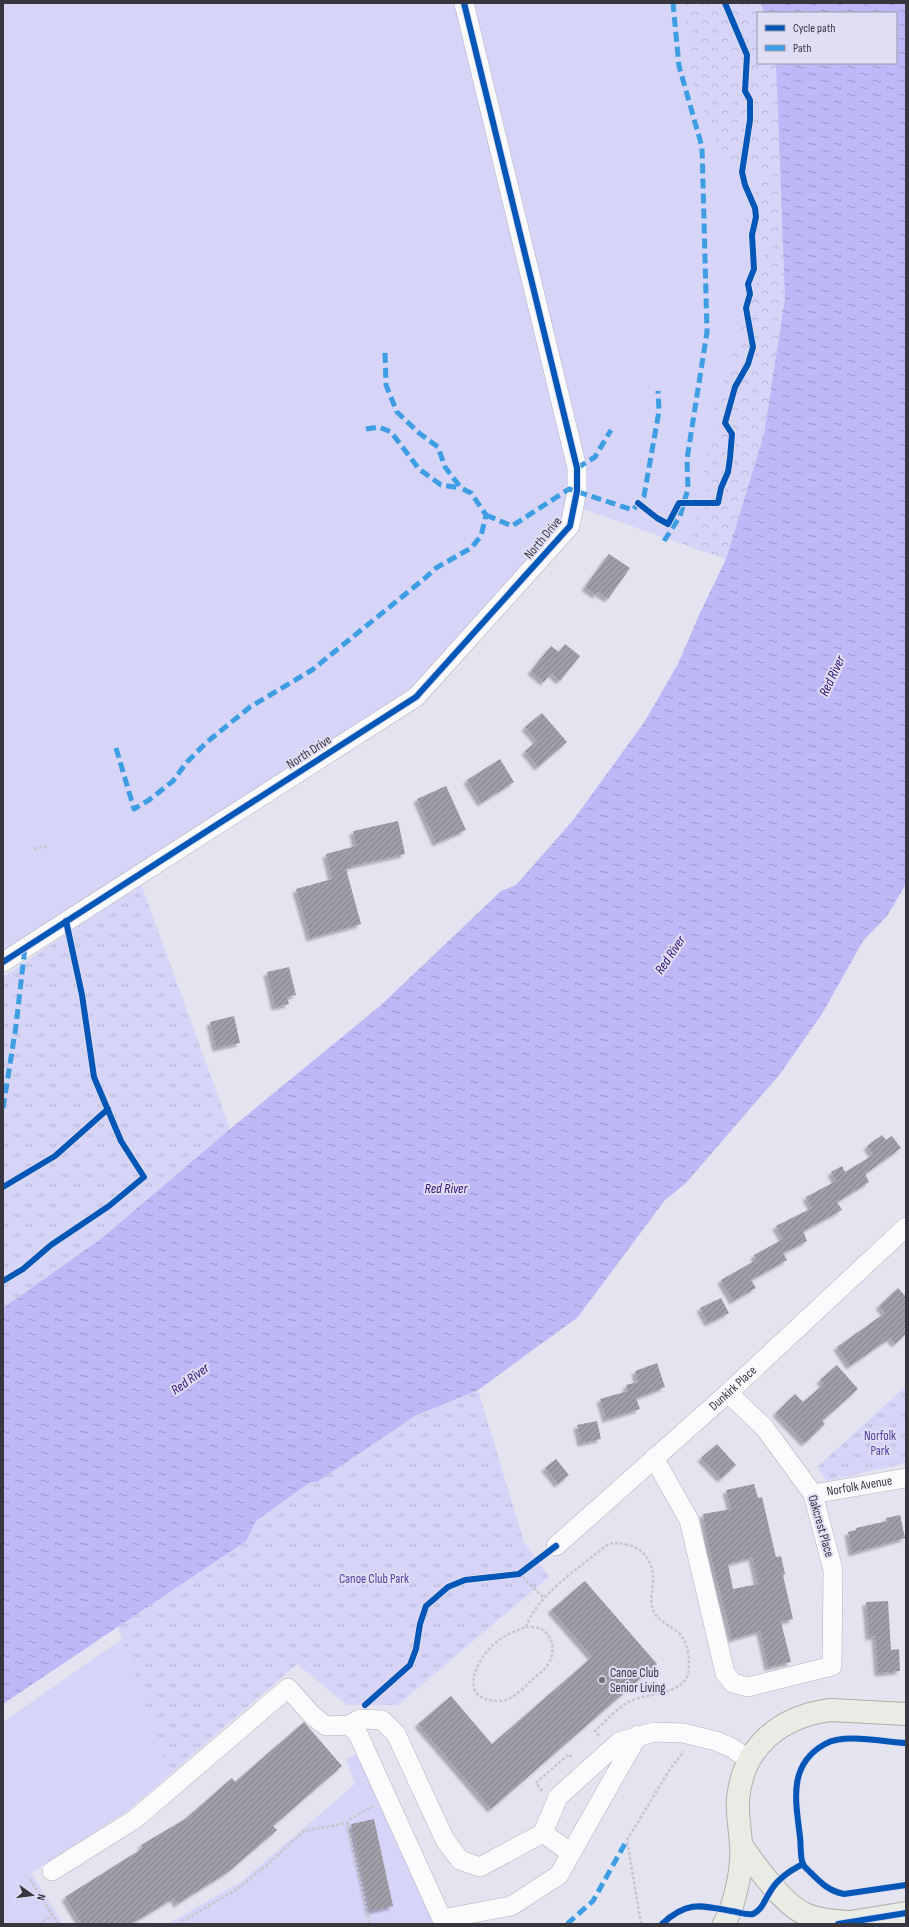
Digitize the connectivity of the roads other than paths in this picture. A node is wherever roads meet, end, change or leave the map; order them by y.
1 (464, 3) edge
2 (3, 962) edge
3 (904, 1234) edge
4 (728, 1393) junction
5 (654, 1458) junction
6 (906, 1478) edge
7 (813, 1494) junction
8 (556, 1546) dead end
9 (906, 1714) edge
10 (349, 1725) junction
11 (638, 1735) junction
12 (749, 1760) junction
13 (543, 1833) junction
14 (742, 1846) junction
15 (571, 1853) junction
16 (52, 1871) dead end
17 (906, 1913) edge
18 (843, 1923) edge
19 (724, 1924) edge

1 - 2 street, North Drive
3 - 4 street, Dunkirk Place
4 - 5 street, Dunkirk Place
4 - 7 street, Oakcrest Place
5 - 7 street, Oakcrest Place
5 - 8 street, Dunkirk Place
6 - 7 street, Norfolk Avenue
9 - 12 main road
10 - 13 street
10 - 15 street
10 - 16 street
11 - 12 street
11 - 13 street
11 - 15 street
12 - 14 main road
13 - 15 street
14 - 18 main road
14 - 19 main road
17 - 18 main road

